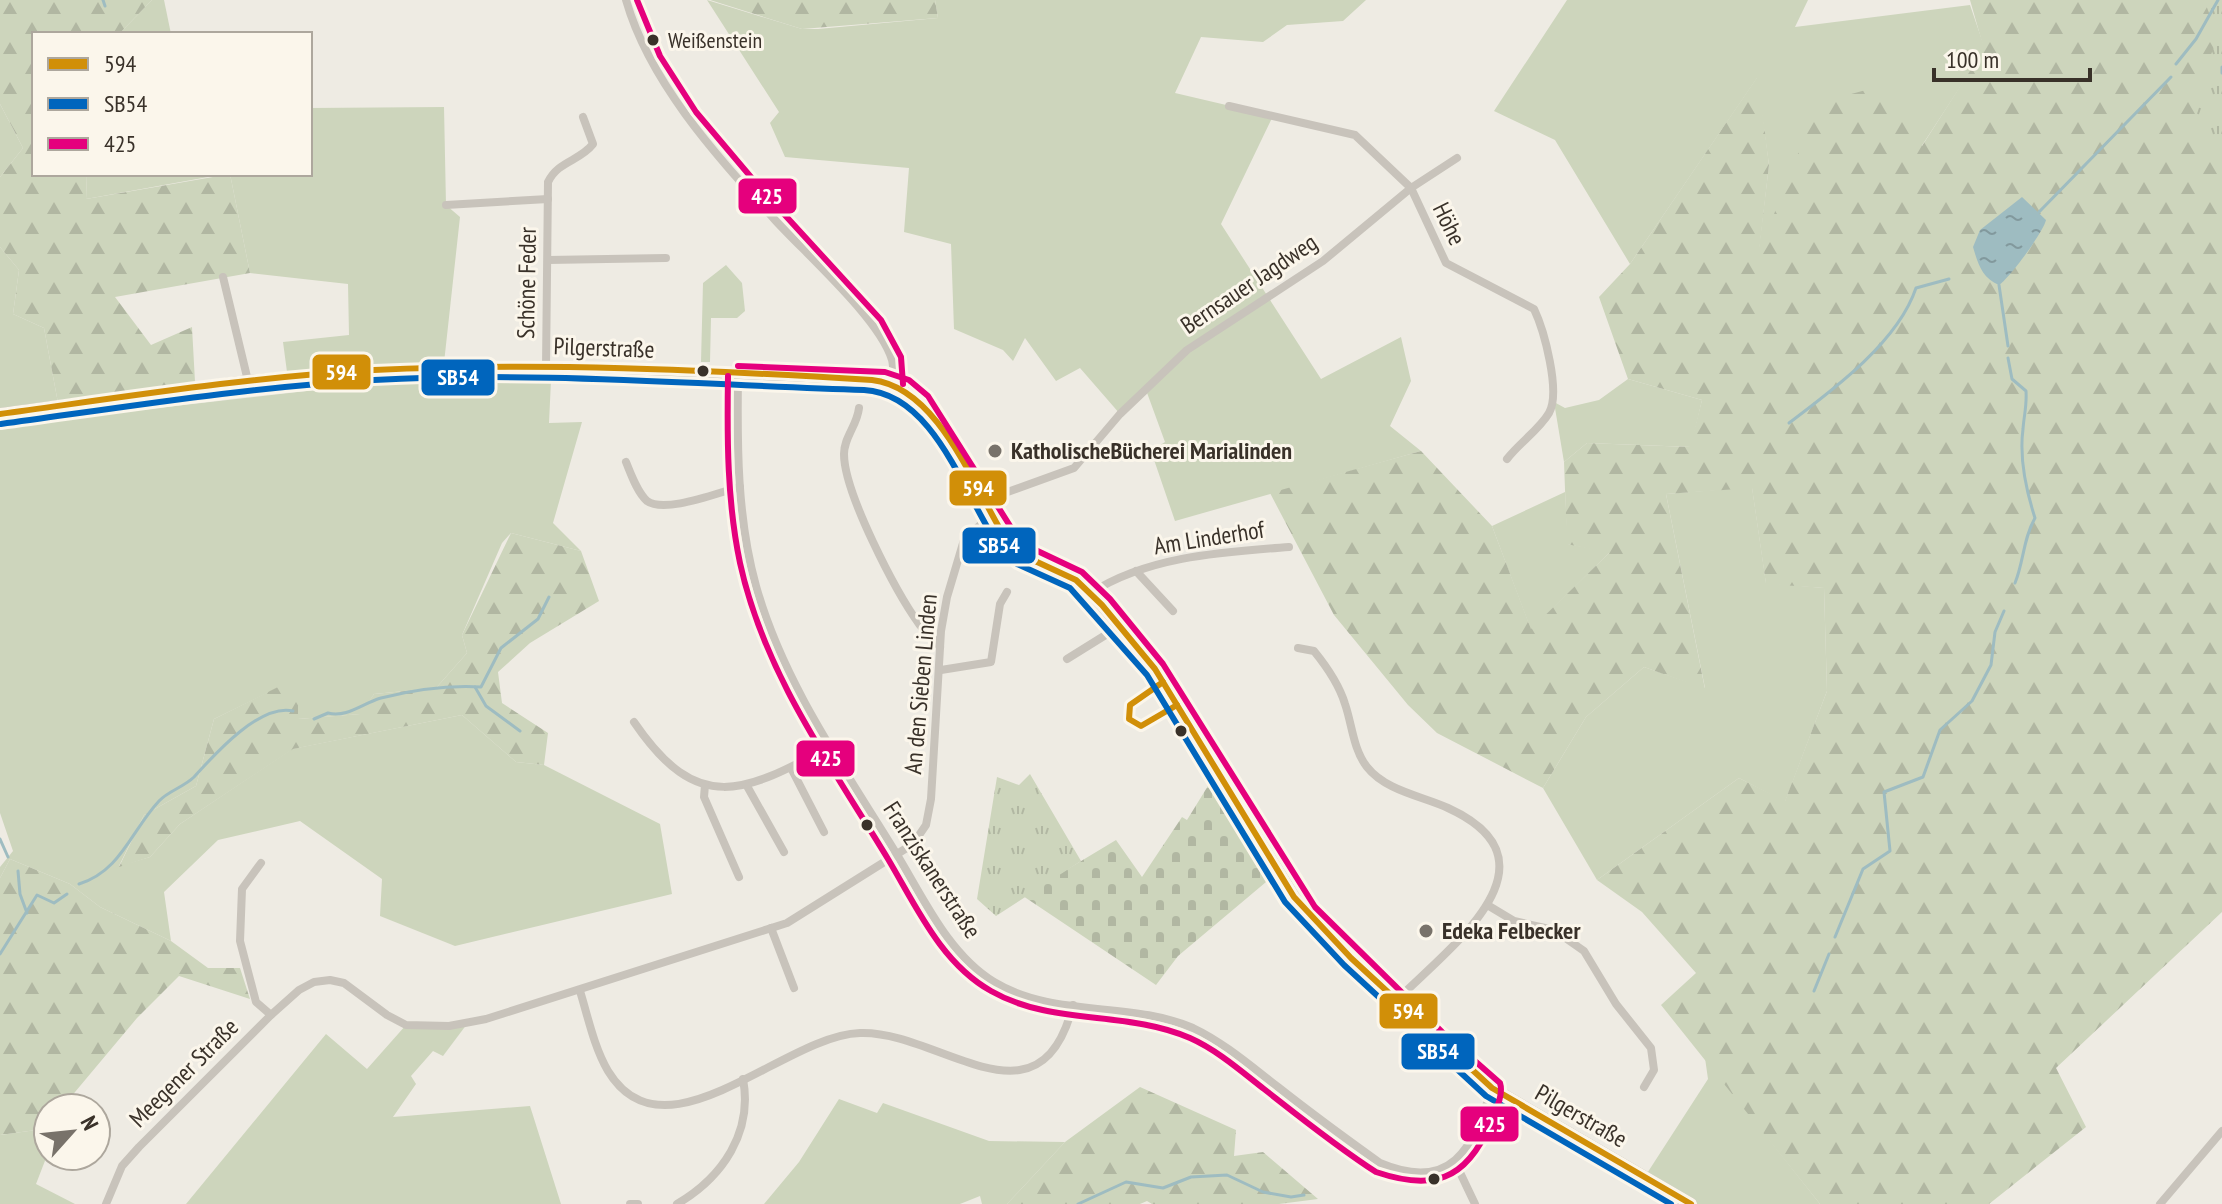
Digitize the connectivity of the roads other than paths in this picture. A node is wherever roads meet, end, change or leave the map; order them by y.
1 (626, 0) edge
2 (1229, 106) dead end
3 (583, 117) dead end
4 (1457, 158) dead end
5 (1411, 188) junction
6 (548, 199) junction
7 (446, 205) dead end
8 (666, 258) dead end
9 (548, 260) junction
10 (223, 277) dead end
11 (546, 368) junction
12 (738, 376) junction
13 (248, 381) junction
14 (893, 384) junction
15 (859, 408) dead end
16 (0, 414) edge
17 (1507, 459) dead end
18 (626, 462) dead end
19 (740, 487) junction
20 (987, 511) junction
21 (1289, 547) dead end
22 (1136, 571) junction
23 (1007, 592) dead end
24 (1091, 593) junction
25 (1173, 611) dead end
26 (1120, 626) junction
27 (941, 647) junction
28 (1298, 648) dead end
29 (1067, 659) dead end
30 (941, 670) junction
31 (634, 722) dead end
32 (831, 746) junction
33 (791, 768) junction
34 (705, 785) junction
35 (747, 786) junction
36 (824, 832) dead end
37 (784, 852) dead end
38 (896, 853) junction
39 (261, 863) dead end
40 (739, 877) dead end
41 (1489, 906) junction
42 (771, 928) junction
43 (794, 988) dead end
44 (580, 991) junction
45 (1396, 1001) junction
46 (1073, 1005) junction
47 (271, 1015) junction
48 (743, 1079) junction
49 (1644, 1087) dead end
50 (1492, 1088) junction
51 (2222, 1131) edge
52 (1455, 1162) junction
53 (106, 1204) edge
54 (630, 1204) edge
55 (638, 1204) edge
56 (677, 1204) edge
57 (1475, 1204) edge
58 (1691, 1204) edge
59 (2160, 1204) edge

1 - 14 street
2 - 5 street, Höhe
3 - 6 street, Schöne Feder
4 - 5 street, Bernsauer Jagdweg
5 - 17 street, Höhe
5 - 20 street, Bernsauer Jagdweg
6 - 7 street, Schöne Feder
6 - 9 street, Schöne Feder
8 - 9 street
9 - 11 street, Schöne Feder
10 - 13 street
11 - 12 main road, Pilgerstraße
11 - 13 main road, Pilgerstraße
12 - 14 main road, Pilgerstraße
12 - 19 street, Franziskanerstraße
13 - 16 main road, Pilgerstraße
14 - 20 main road, Pilgerstraße
15 - 27 street
18 - 19 street
19 - 32 street, Franziskanerstraße
20 - 24 main road, Pilgerstraße
20 - 27 street, An den Sieben Linden
21 - 22 street, Am Linderhof
22 - 24 street, Am Linderhof
22 - 25 street, Am Linderhof
23 - 30 street
24 - 26 main road, Pilgerstraße
26 - 29 street
26 - 45 main road, Pilgerstraße
27 - 30 street, An den Sieben Linden
28 - 41 street
30 - 38 street, An den Sieben Linden
31 - 34 street
32 - 33 street
32 - 38 street, Franziskanerstraße
33 - 35 street
33 - 36 street
34 - 35 street
34 - 40 street
35 - 37 street
38 - 42 street, Meegener Straße
38 - 46 street, Franziskanerstraße
39 - 47 street, Meegener Straße
41 - 45 street
41 - 49 street
42 - 43 street
42 - 44 street, Meegener Straße
44 - 47 street, Meegener Straße
44 - 48 street
45 - 50 main road, Pilgerstraße
46 - 48 street
46 - 52 street, Franziskanerstraße
47 - 53 street, Meegener Straße
48 - 56 street
50 - 52 street
50 - 58 main road, Pilgerstraße
51 - 59 street
52 - 57 street
54 - 55 street

